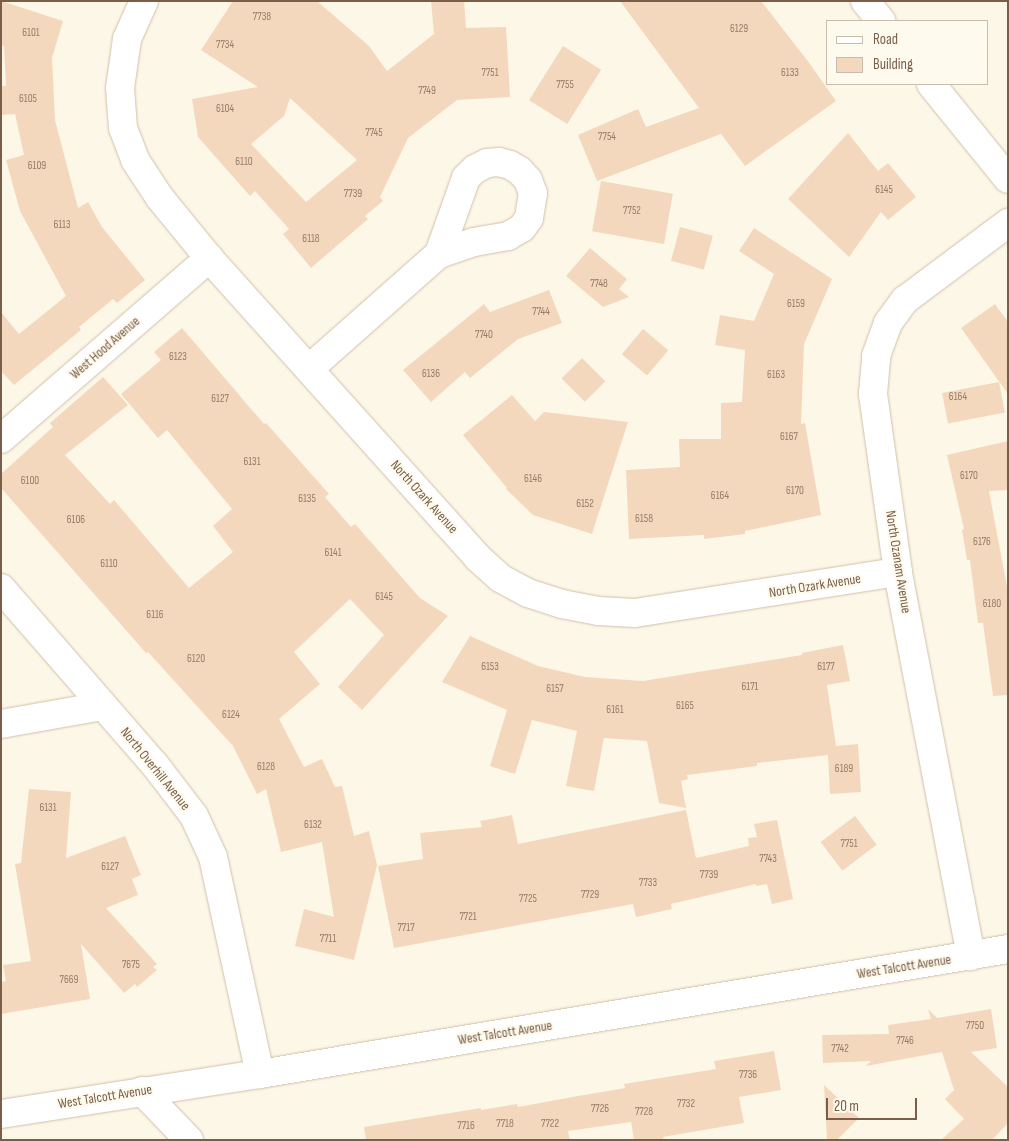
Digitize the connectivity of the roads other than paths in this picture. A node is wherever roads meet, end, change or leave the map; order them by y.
1 (144, 1) edge
2 (865, 1) edge
3 (880, 20) edge
4 (932, 85) edge
5 (1008, 180) edge
6 (1008, 223) edge
7 (438, 254) dead end
8 (209, 258) junction
9 (310, 368) junction
10 (1, 438) edge
11 (898, 572) junction
12 (1, 588) edge
13 (102, 706) junction
14 (1, 724) edge
15 (1008, 949) edge
16 (971, 956) junction
17 (260, 1074) junction
18 (142, 1091) junction
19 (1, 1114) edge
20 (189, 1140) edge

1 - 8 street, North Ozark Avenue
2 - 3 street
4 - 5 street
6 - 11 street, North Ozanam Avenue
7 - 9 street
8 - 9 street, North Ozark Avenue
8 - 10 street, West Hood Avenue
9 - 11 street, North Ozark Avenue
11 - 16 street, North Ozanam Avenue
12 - 13 street, North Overhill Avenue
13 - 14 street
13 - 17 street, North Overhill Avenue
15 - 16 street, West Talcott Avenue
16 - 17 street, West Talcott Avenue
17 - 18 street, West Talcott Avenue
18 - 19 street, West Talcott Avenue
18 - 20 street

